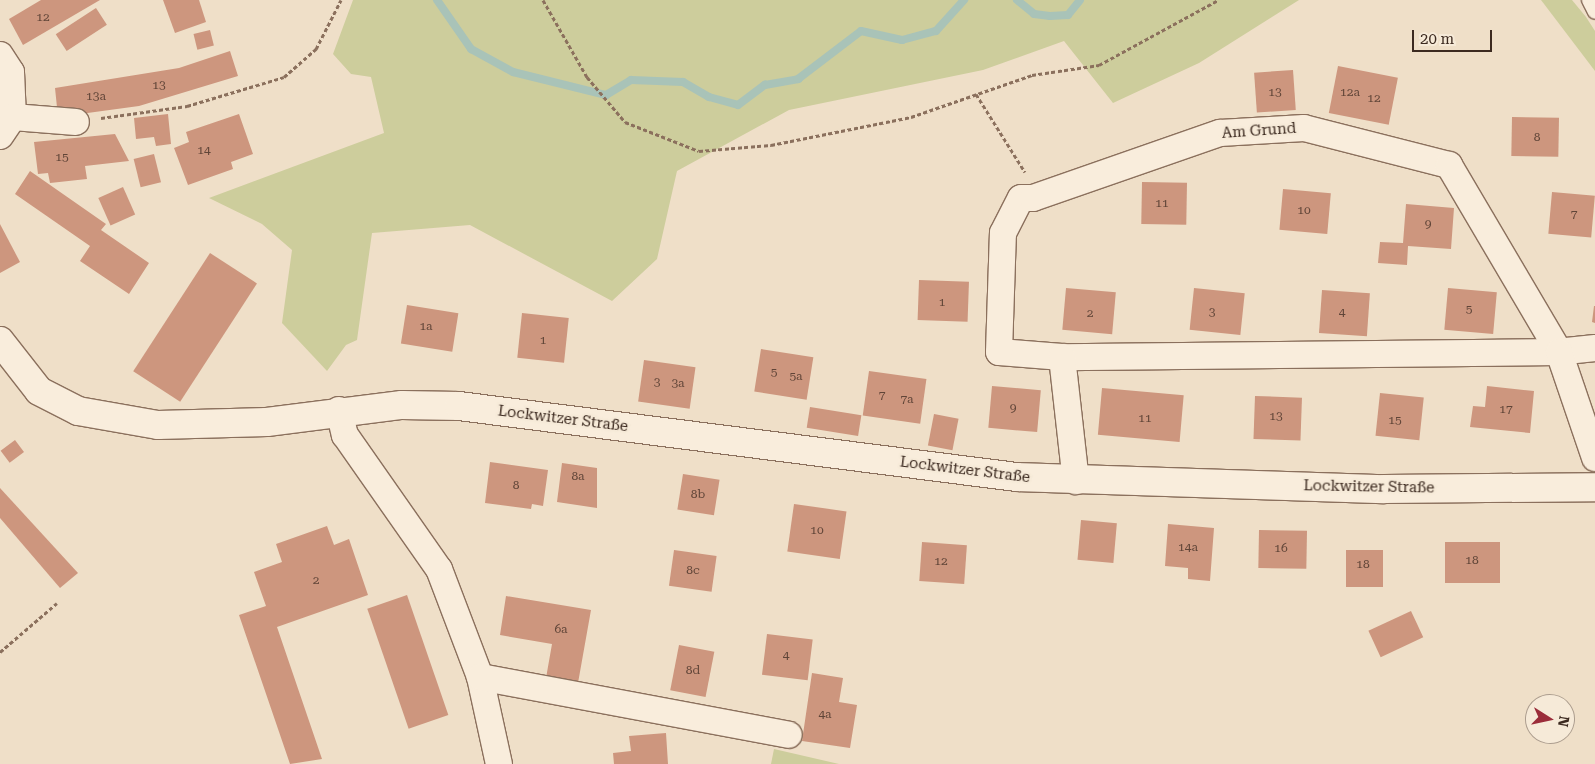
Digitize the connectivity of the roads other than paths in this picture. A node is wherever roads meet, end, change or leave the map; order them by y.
1 (1589, 0) edge
2 (1595, 12) edge
3 (0, 55) edge
4 (76, 122) road end
5 (6, 127) edge
6 (0, 341) edge
7 (1595, 348) edge
8 (1559, 352) junction
9 (1062, 357) junction
10 (338, 410) junction
11 (1595, 458) edge
12 (1076, 481) junction
13 (1595, 487) edge
14 (480, 677) junction
15 (788, 735) dead end
16 (499, 764) edge

1 - 2 lane
3 - 5 street
4 - 5 street
6 - 10 street, Lockwitzer Straße
7 - 8 street, Am Grund
8 - 9 street, Am Grund
8 - 9 street, Am Grund
8 - 11 street, Am Grund
9 - 12 street
10 - 12 street, Lockwitzer Straße
10 - 14 street
12 - 13 street, Lockwitzer Straße
14 - 15 street
14 - 16 street

